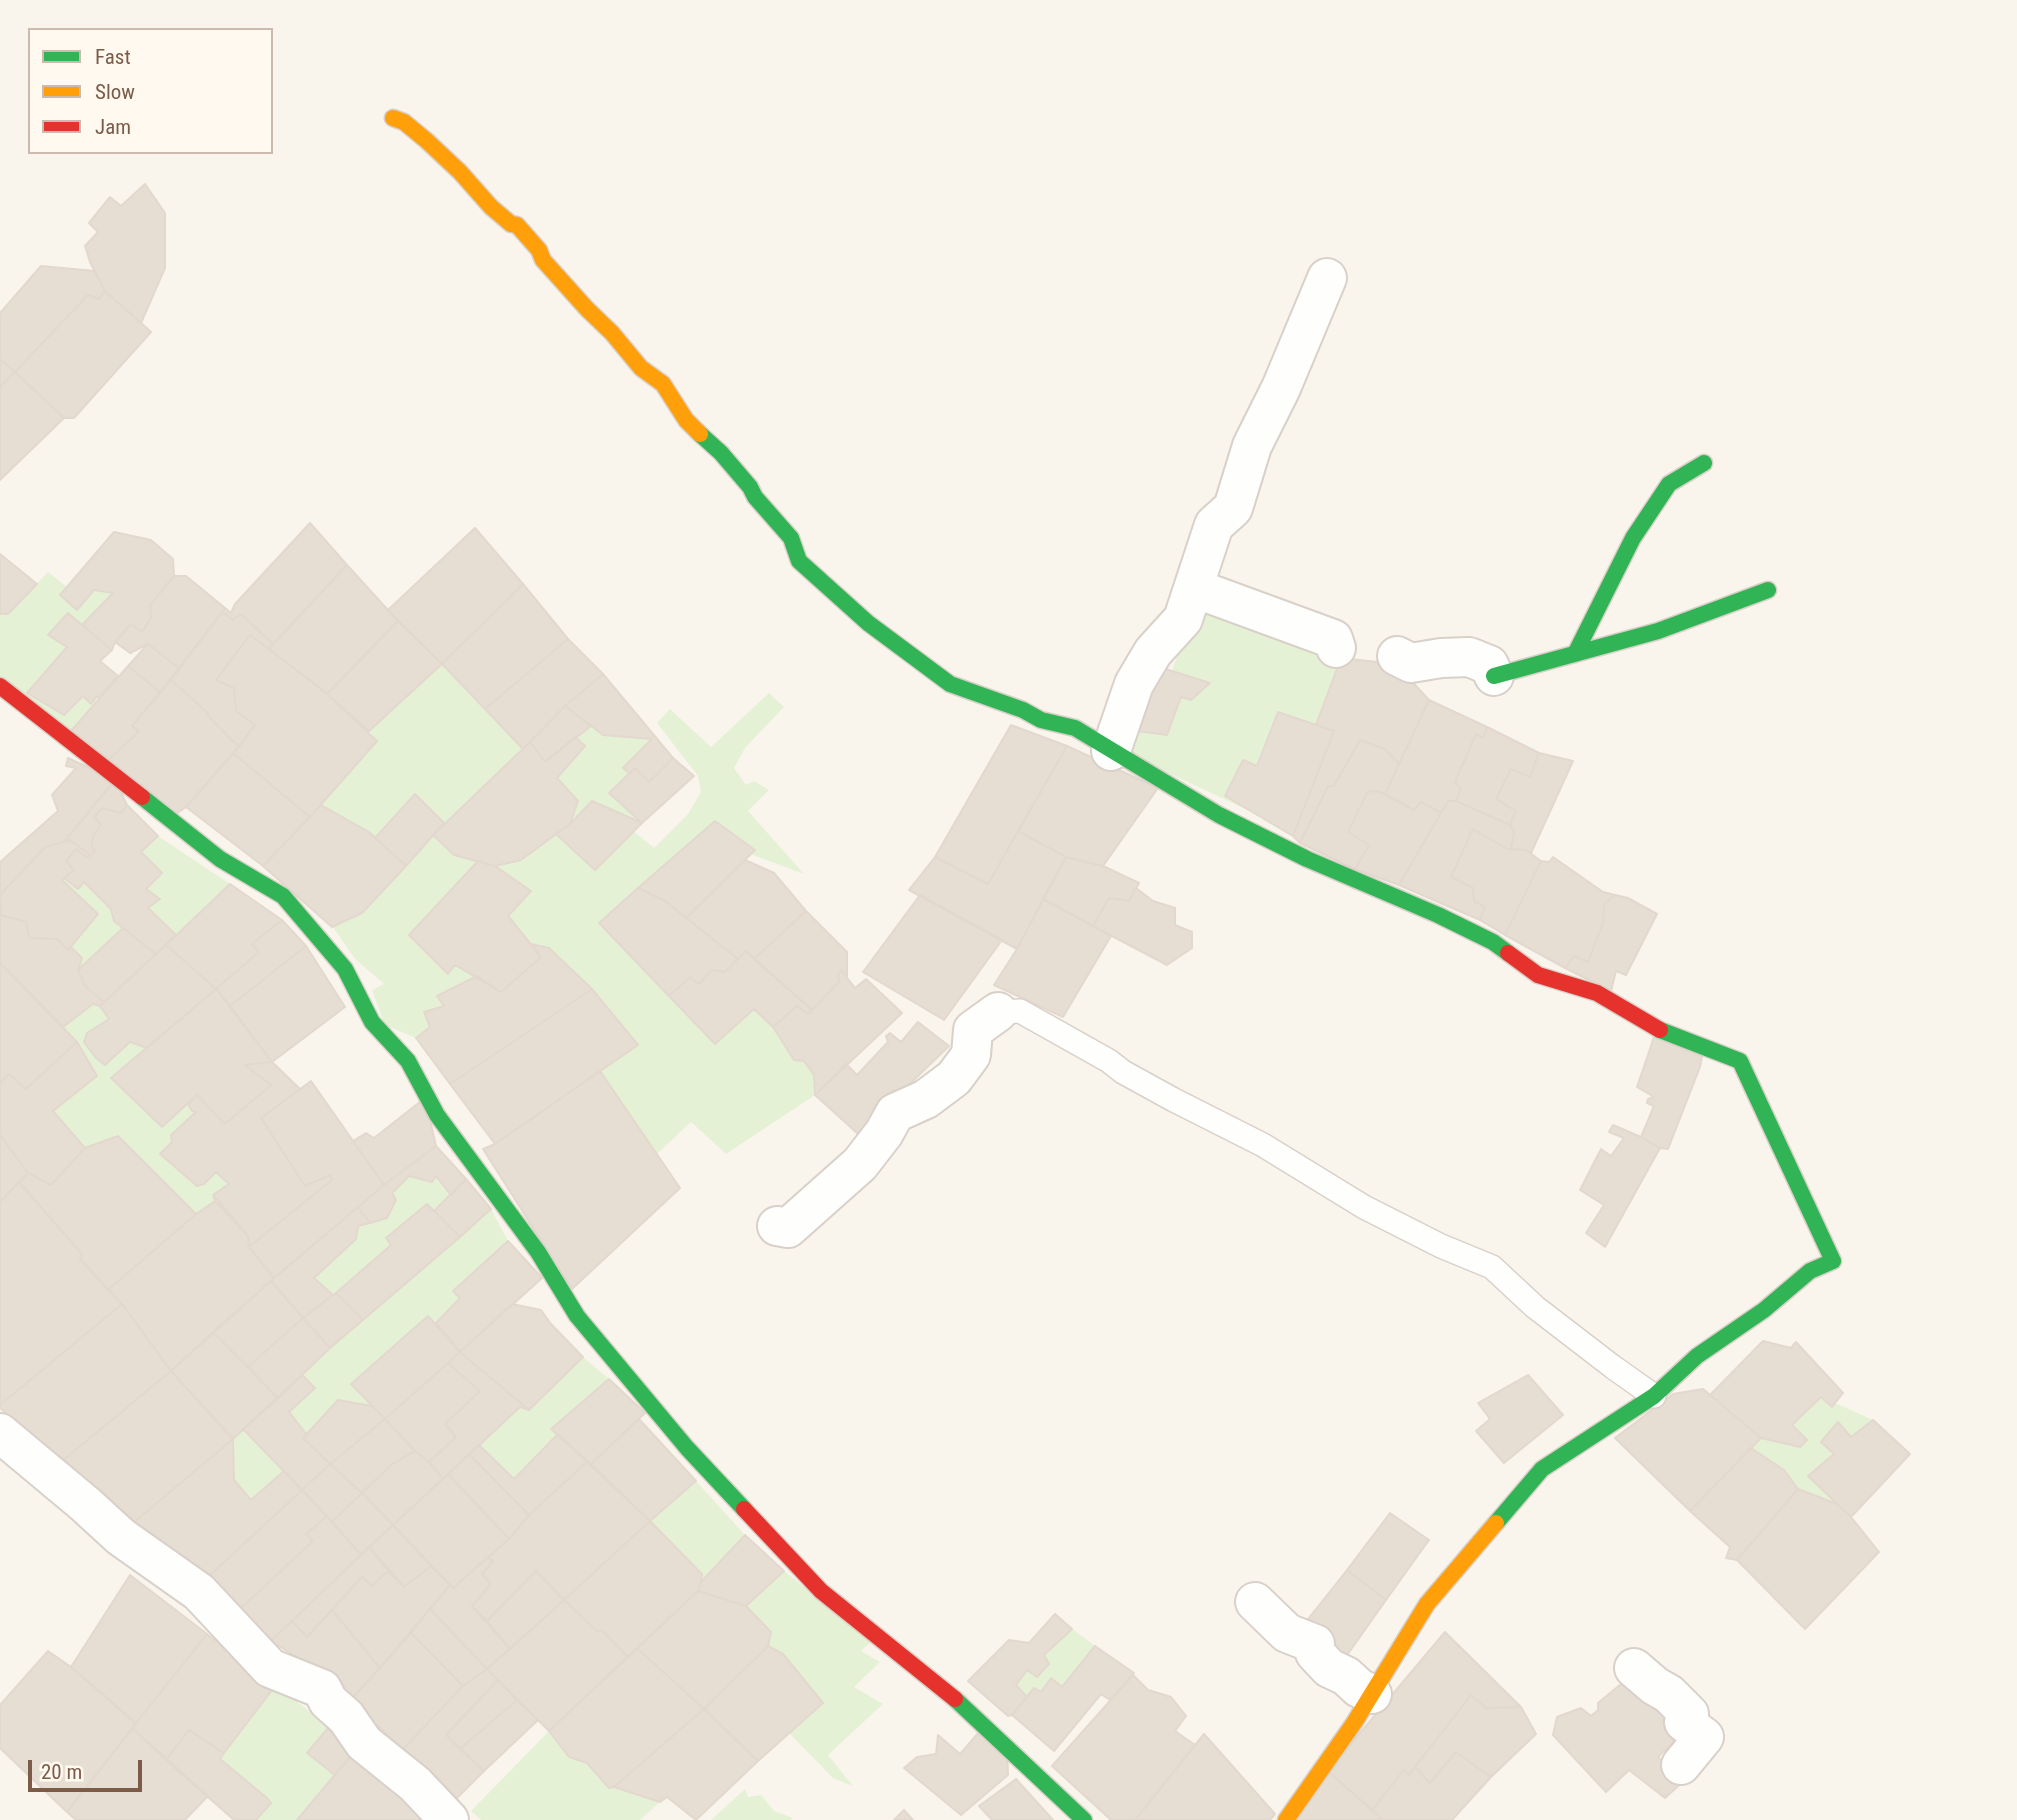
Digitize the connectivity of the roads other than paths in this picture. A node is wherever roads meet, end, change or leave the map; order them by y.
1 (393, 118) dead end
2 (1327, 278) dead end
3 (1704, 463) dead end
4 (1194, 588) junction
5 (1768, 590) dead end
6 (1336, 648) dead end
7 (1575, 654) junction
8 (1397, 656) dead end
9 (1494, 676) joint
10 (0, 685) edge
11 (1111, 751) junction
12 (998, 1012) joint
13 (777, 1226) dead end
14 (1654, 1396) junction
15 (0, 1433) edge
16 (1255, 1602) dead end
17 (1634, 1668) dead end
18 (1372, 1694) junction
19 (1681, 1765) dead end
20 (449, 1820) edge
21 (1084, 1820) edge
22 (1286, 1820) edge

1 - 11 main road
2 - 4 street
3 - 7 main road
4 - 6 street
4 - 11 street
5 - 7 main road
7 - 9 main road
8 - 9 street
10 - 21 main road
11 - 14 main road
12 - 13 street
12 - 14 lane
14 - 18 main road
15 - 20 street
16 - 18 street
17 - 19 street
18 - 22 main road

